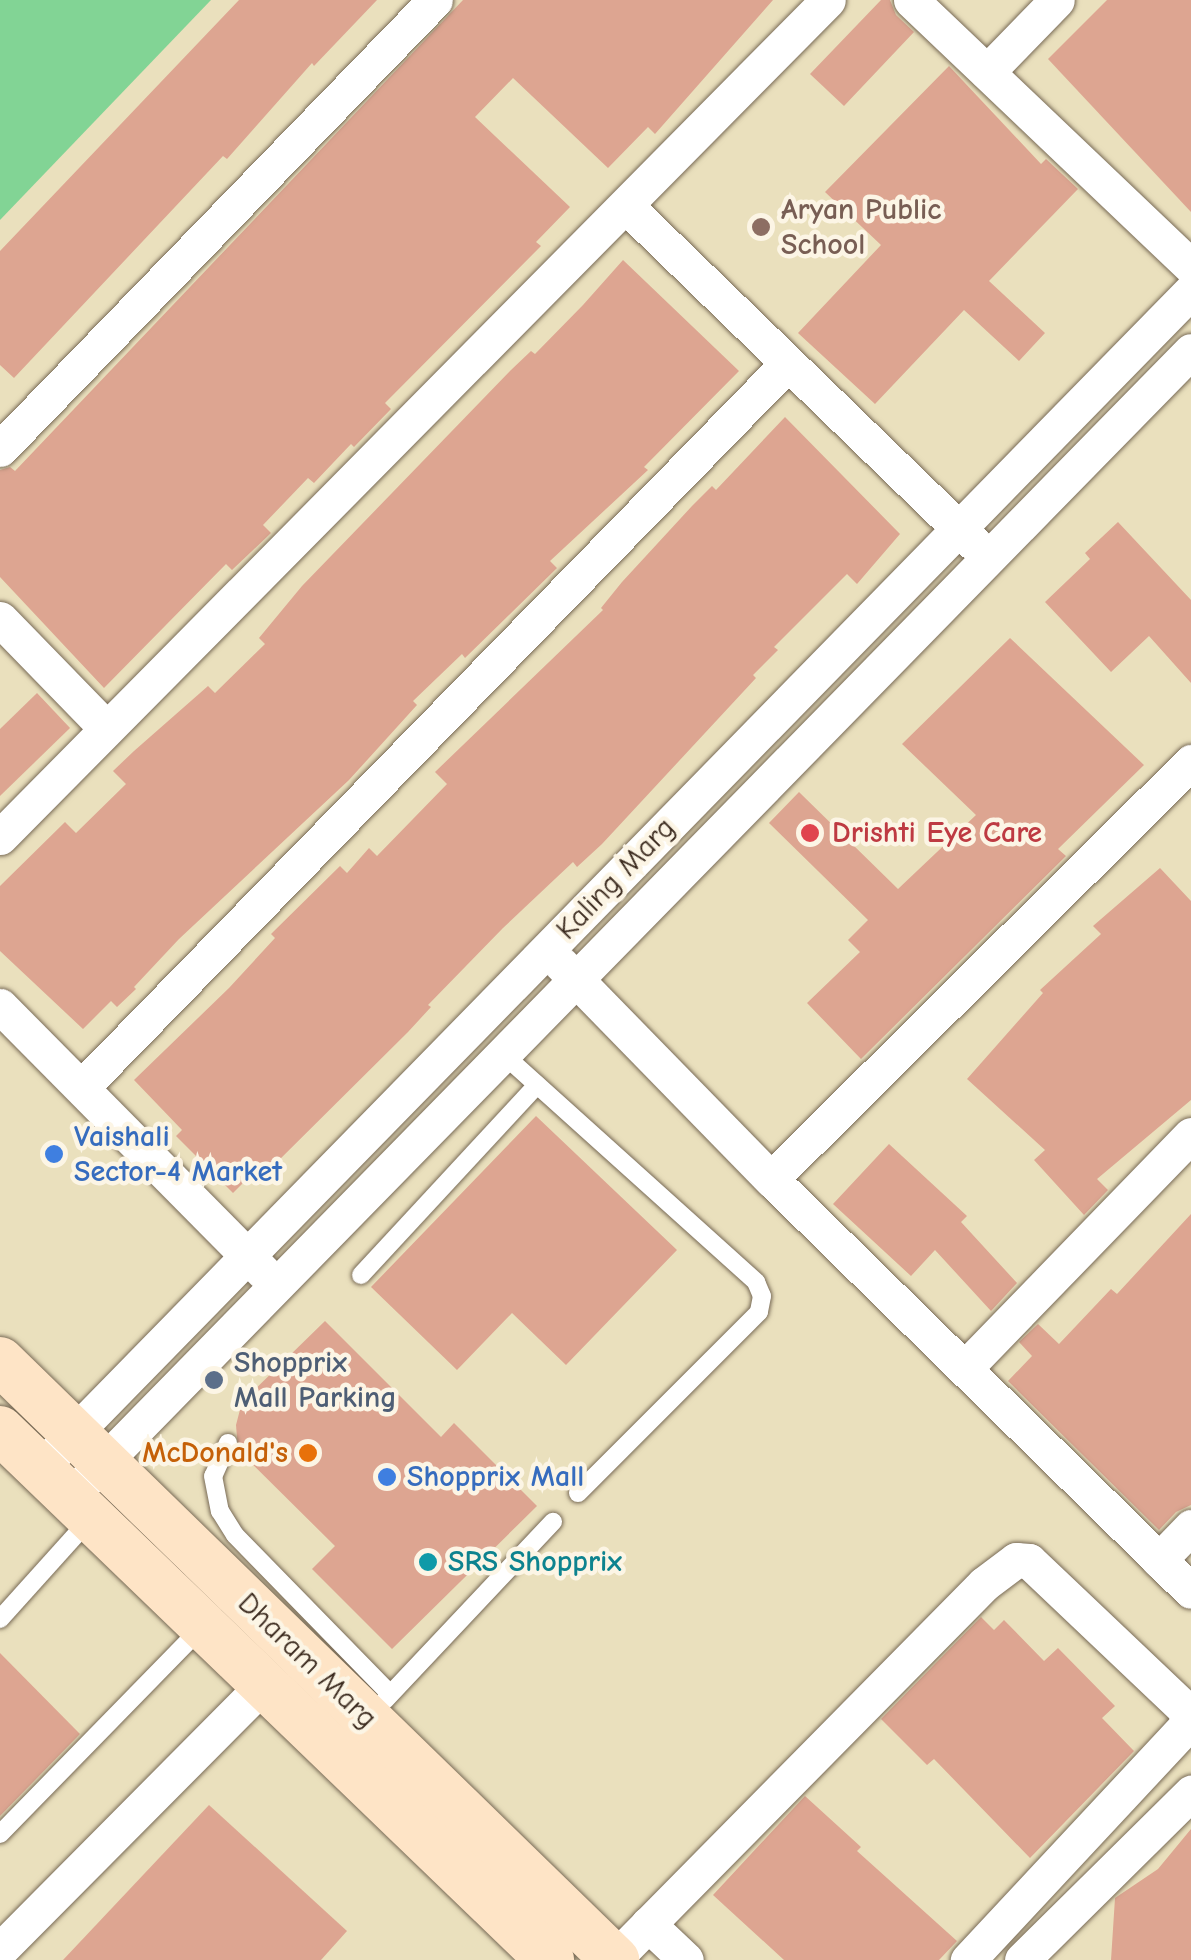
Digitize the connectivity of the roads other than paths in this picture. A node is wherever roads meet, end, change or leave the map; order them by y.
1 (435, 0) edge
2 (828, 0) edge
3 (911, 0) edge
4 (1058, 0) edge
5 (986, 72) junction
6 (627, 207) junction
7 (1191, 267) edge
8 (1191, 291) edge
9 (1191, 350) edge
10 (788, 363) junction
11 (0, 449) edge
12 (959, 528) junction
13 (988, 558) junction
14 (0, 619) edge
15 (106, 728) junction
16 (1191, 762) edge
17 (0, 837) edge
18 (547, 950) junction
19 (576, 979) junction
20 (0, 1006) edge
21 (503, 1054) junction
22 (538, 1084) junction
23 (82, 1087) junction
24 (1191, 1135) edge
25 (771, 1179) junction
26 (246, 1257) junction
27 (361, 1275) dead end
28 (276, 1286) junction
29 (0, 1362) edge
30 (966, 1368) junction
31 (0, 1430) edge
32 (228, 1443) dead end
33 (89, 1448) junction
34 (578, 1493) dead end
35 (67, 1494) junction
36 (553, 1522) dead end
37 (1191, 1527) edge
38 (1160, 1560) junction
39 (1191, 1591) edge
40 (0, 1619) edge
41 (203, 1626) junction
42 (264, 1684) junction
43 (379, 1707) junction
44 (1191, 1793) edge
45 (0, 1834) edge
46 (648, 1924) junction
47 (0, 1950) edge
48 (614, 1959) edge
49 (550, 1960) edge
50 (686, 1960) edge
51 (968, 1960) edge
52 (1022, 1960) edge

1 - 11 street
2 - 6 street
3 - 5 street
4 - 5 street
5 - 7 street
6 - 10 street
6 - 15 street
8 - 12 street, Kaling Marg
9 - 13 street, Kaling Marg
10 - 12 street
10 - 23 street
12 - 13 street
12 - 18 street, Kaling Marg
13 - 19 street, Kaling Marg
14 - 15 street
15 - 17 street
16 - 25 street
18 - 19 street
18 - 26 street, Kaling Marg
19 - 21 street, Kaling Marg
19 - 25 street
20 - 23 street
21 - 22 lane
21 - 28 street, Kaling Marg
22 - 27 lane
22 - 34 lane
23 - 26 street
24 - 30 street
25 - 30 street
26 - 28 street
26 - 33 street, Kaling Marg
28 - 33 street, Kaling Marg
29 - 33 street, Dharam Marg
30 - 38 street
31 - 35 street, Dharam Marg
32 - 43 lane
33 - 35 street, Kaling Marg
33 - 43 street, Dharam Marg
35 - 40 lane
35 - 41 street, Dharam Marg
36 - 43 lane
37 - 38 street
38 - 39 street
41 - 42 street, Dharam Marg
41 - 45 lane
42 - 47 street
42 - 49 street, Dharam Marg
43 - 48 street, Dharam Marg
44 - 52 street
46 - 48 street
46 - 50 street
46 - 51 street

